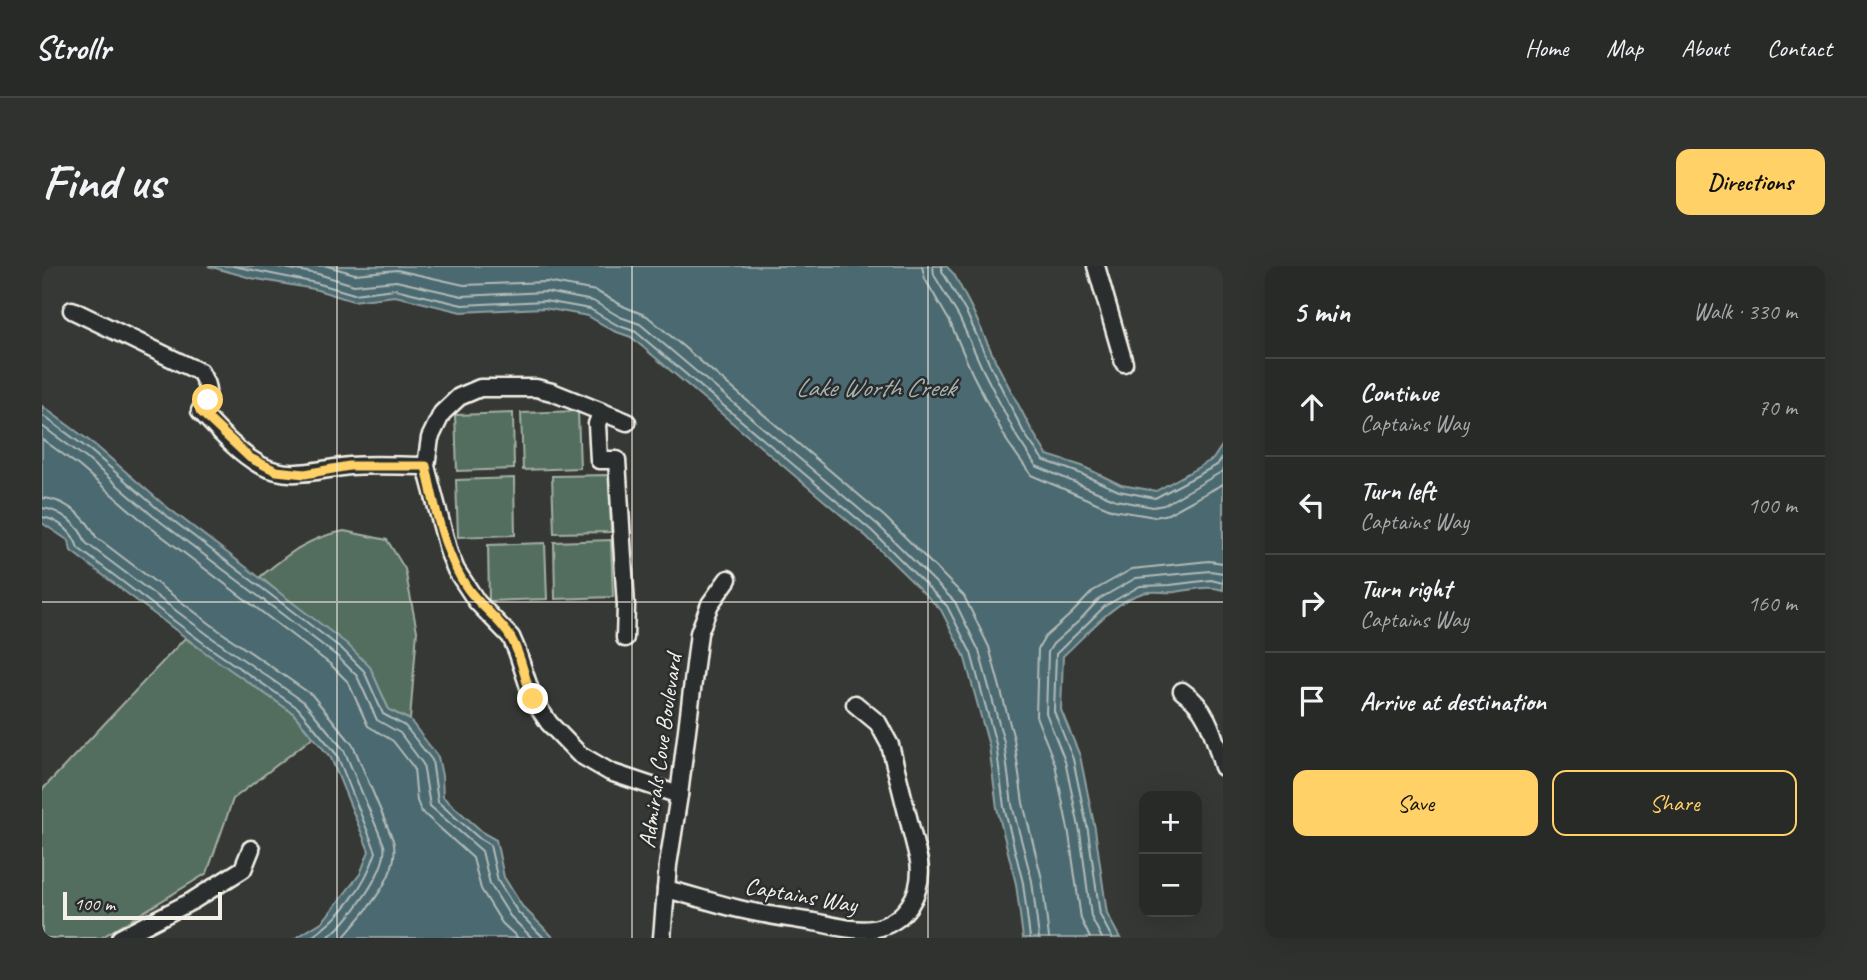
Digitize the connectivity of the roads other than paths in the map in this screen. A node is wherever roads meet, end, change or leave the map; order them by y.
1 (1096, 266) edge
2 (72, 310) dead end
3 (1124, 362) dead end
4 (601, 414) junction
5 (627, 422) dead end
6 (426, 466) junction
7 (728, 579) dead end
8 (625, 638) dead end
9 (1182, 691) dead end
10 (855, 704) dead end
11 (1223, 767) edge
12 (679, 795) junction
13 (251, 849) dead end
14 (666, 889) junction
15 (120, 938) edge
16 (662, 938) edge

1 - 3 street
2 - 6 street
4 - 5 street
4 - 6 street
4 - 8 street
6 - 12 street
7 - 12 street, Admirals Cove Boulevard
9 - 11 street
10 - 14 street, Captains Way
12 - 14 street, Admirals Cove Boulevard
13 - 15 street
14 - 16 street, Admirals Cove Boulevard

